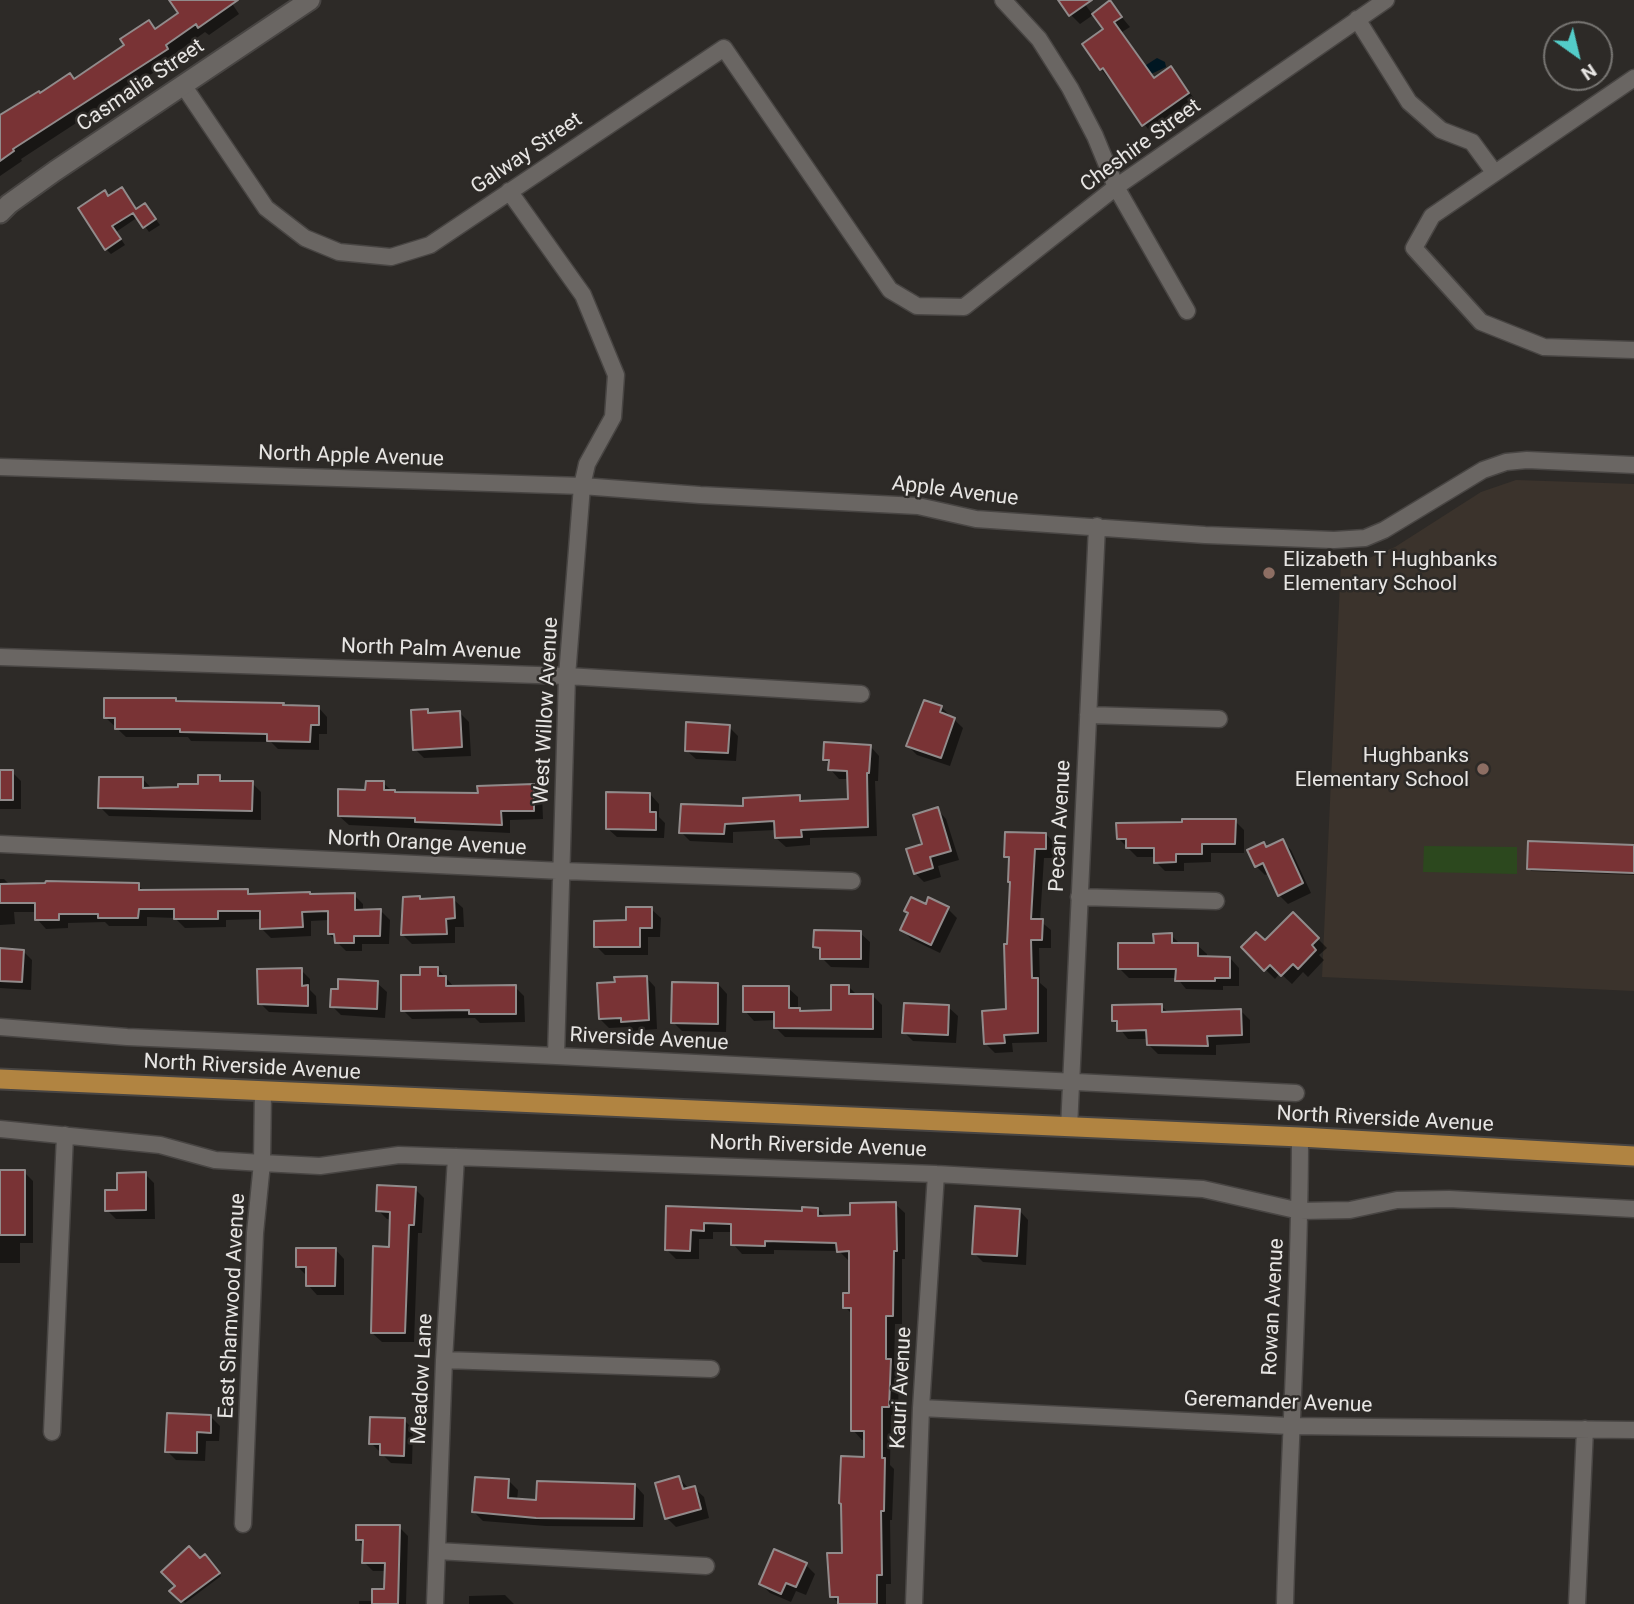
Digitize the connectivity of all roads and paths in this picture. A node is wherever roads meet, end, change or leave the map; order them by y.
1 (310, 0) edge
2 (1003, 0) edge
3 (1386, 0) edge
4 (1357, 19) junction
5 (1634, 78) edge
6 (183, 85) junction
7 (1494, 172) junction
8 (1116, 187) junction
9 (509, 191) junction
10 (0, 213) edge
11 (917, 306) joint
12 (1187, 311) dead end
13 (1634, 350) edge
14 (1634, 465) edge
15 (0, 467) edge
16 (582, 486) junction
17 (700, 495) joint
18 (1097, 526) junction
19 (0, 657) edge
20 (567, 676) junction
21 (861, 694) dead end
22 (1088, 715) junction
23 (1219, 719) dead end
24 (0, 844) edge
25 (562, 871) junction
26 (852, 881) dead end
27 (1079, 897) junction
28 (1216, 901) dead end
29 (0, 1027) edge
30 (556, 1056) junction
31 (0, 1079) edge
32 (1072, 1083) junction
33 (263, 1091) junction
34 (1297, 1093) dead end
35 (1069, 1128) junction
36 (0, 1129) edge
37 (65, 1135) junction
38 (1300, 1137) junction
39 (1634, 1156) edge
40 (456, 1157) junction
41 (262, 1164) junction
42 (936, 1174) junction
43 (1634, 1209) edge
44 (1300, 1211) junction
45 (444, 1360) junction
46 (711, 1370) dead end
47 (921, 1408) junction
48 (1290, 1426) junction
49 (1585, 1429) junction
50 (1634, 1430) edge
51 (52, 1432) dead end
52 (243, 1524) dead end
53 (437, 1550) junction
54 (706, 1566) dead end
55 (435, 1604) edge
56 (914, 1604) edge
57 (1285, 1604) edge
58 (1577, 1604) edge

1 - 6 street, Casmalia Street
2 - 8 street
3 - 4 street, Cheshire Street
4 - 7 street
4 - 8 street, Cheshire Street
5 - 7 street
6 - 9 street, Galway Street
6 - 10 street, Casmalia Street
7 - 13 street
8 - 11 street, Cheshire Street
8 - 12 street
9 - 11 street, Galway Street
9 - 16 street, West Willow Avenue
14 - 18 street, Apple Avenue
15 - 16 street, North Apple Avenue
16 - 17 street, North Apple Avenue
16 - 20 street, West Willow Avenue
17 - 18 street, Apple Avenue
18 - 22 street, Pecan Avenue
19 - 20 street, North Palm Avenue
20 - 21 street, North Palm Avenue
20 - 25 street, West Willow Avenue
22 - 23 street
22 - 27 street, Pecan Avenue
24 - 25 street, North Orange Avenue
25 - 26 street, North Orange Avenue
25 - 30 street, West Willow Avenue
27 - 28 street
27 - 32 street, Pecan Avenue
29 - 30 street, Riverside Avenue
30 - 32 street, Riverside Avenue
31 - 33 main road, North Riverside Avenue
32 - 34 street, Riverside Avenue
32 - 35 street, Pecan Avenue
33 - 35 main road, North Riverside Avenue
33 - 41 street, East Shamwood Avenue
35 - 38 main road, North Riverside Avenue
36 - 37 street, North Riverside Avenue
37 - 41 street, North Riverside Avenue
37 - 51 street
38 - 39 main road, North Riverside Avenue
38 - 44 street, Rowan Avenue
40 - 41 street, North Riverside Avenue
40 - 42 street, North Riverside Avenue
40 - 45 street, Meadow Lane
41 - 52 street, East Shamwood Avenue
42 - 44 street, North Riverside Avenue
42 - 47 street, Kauri Avenue
43 - 44 street, North Riverside Avenue
44 - 48 street, Rowan Avenue
45 - 46 street
45 - 53 street, Meadow Lane
47 - 48 street, Geremander Avenue
47 - 56 street, Kauri Avenue
48 - 49 street, Geremander Avenue
48 - 57 street, Rowan Avenue
49 - 50 street, Geremander Avenue
49 - 58 street
53 - 54 street
53 - 55 street, Meadow Lane

